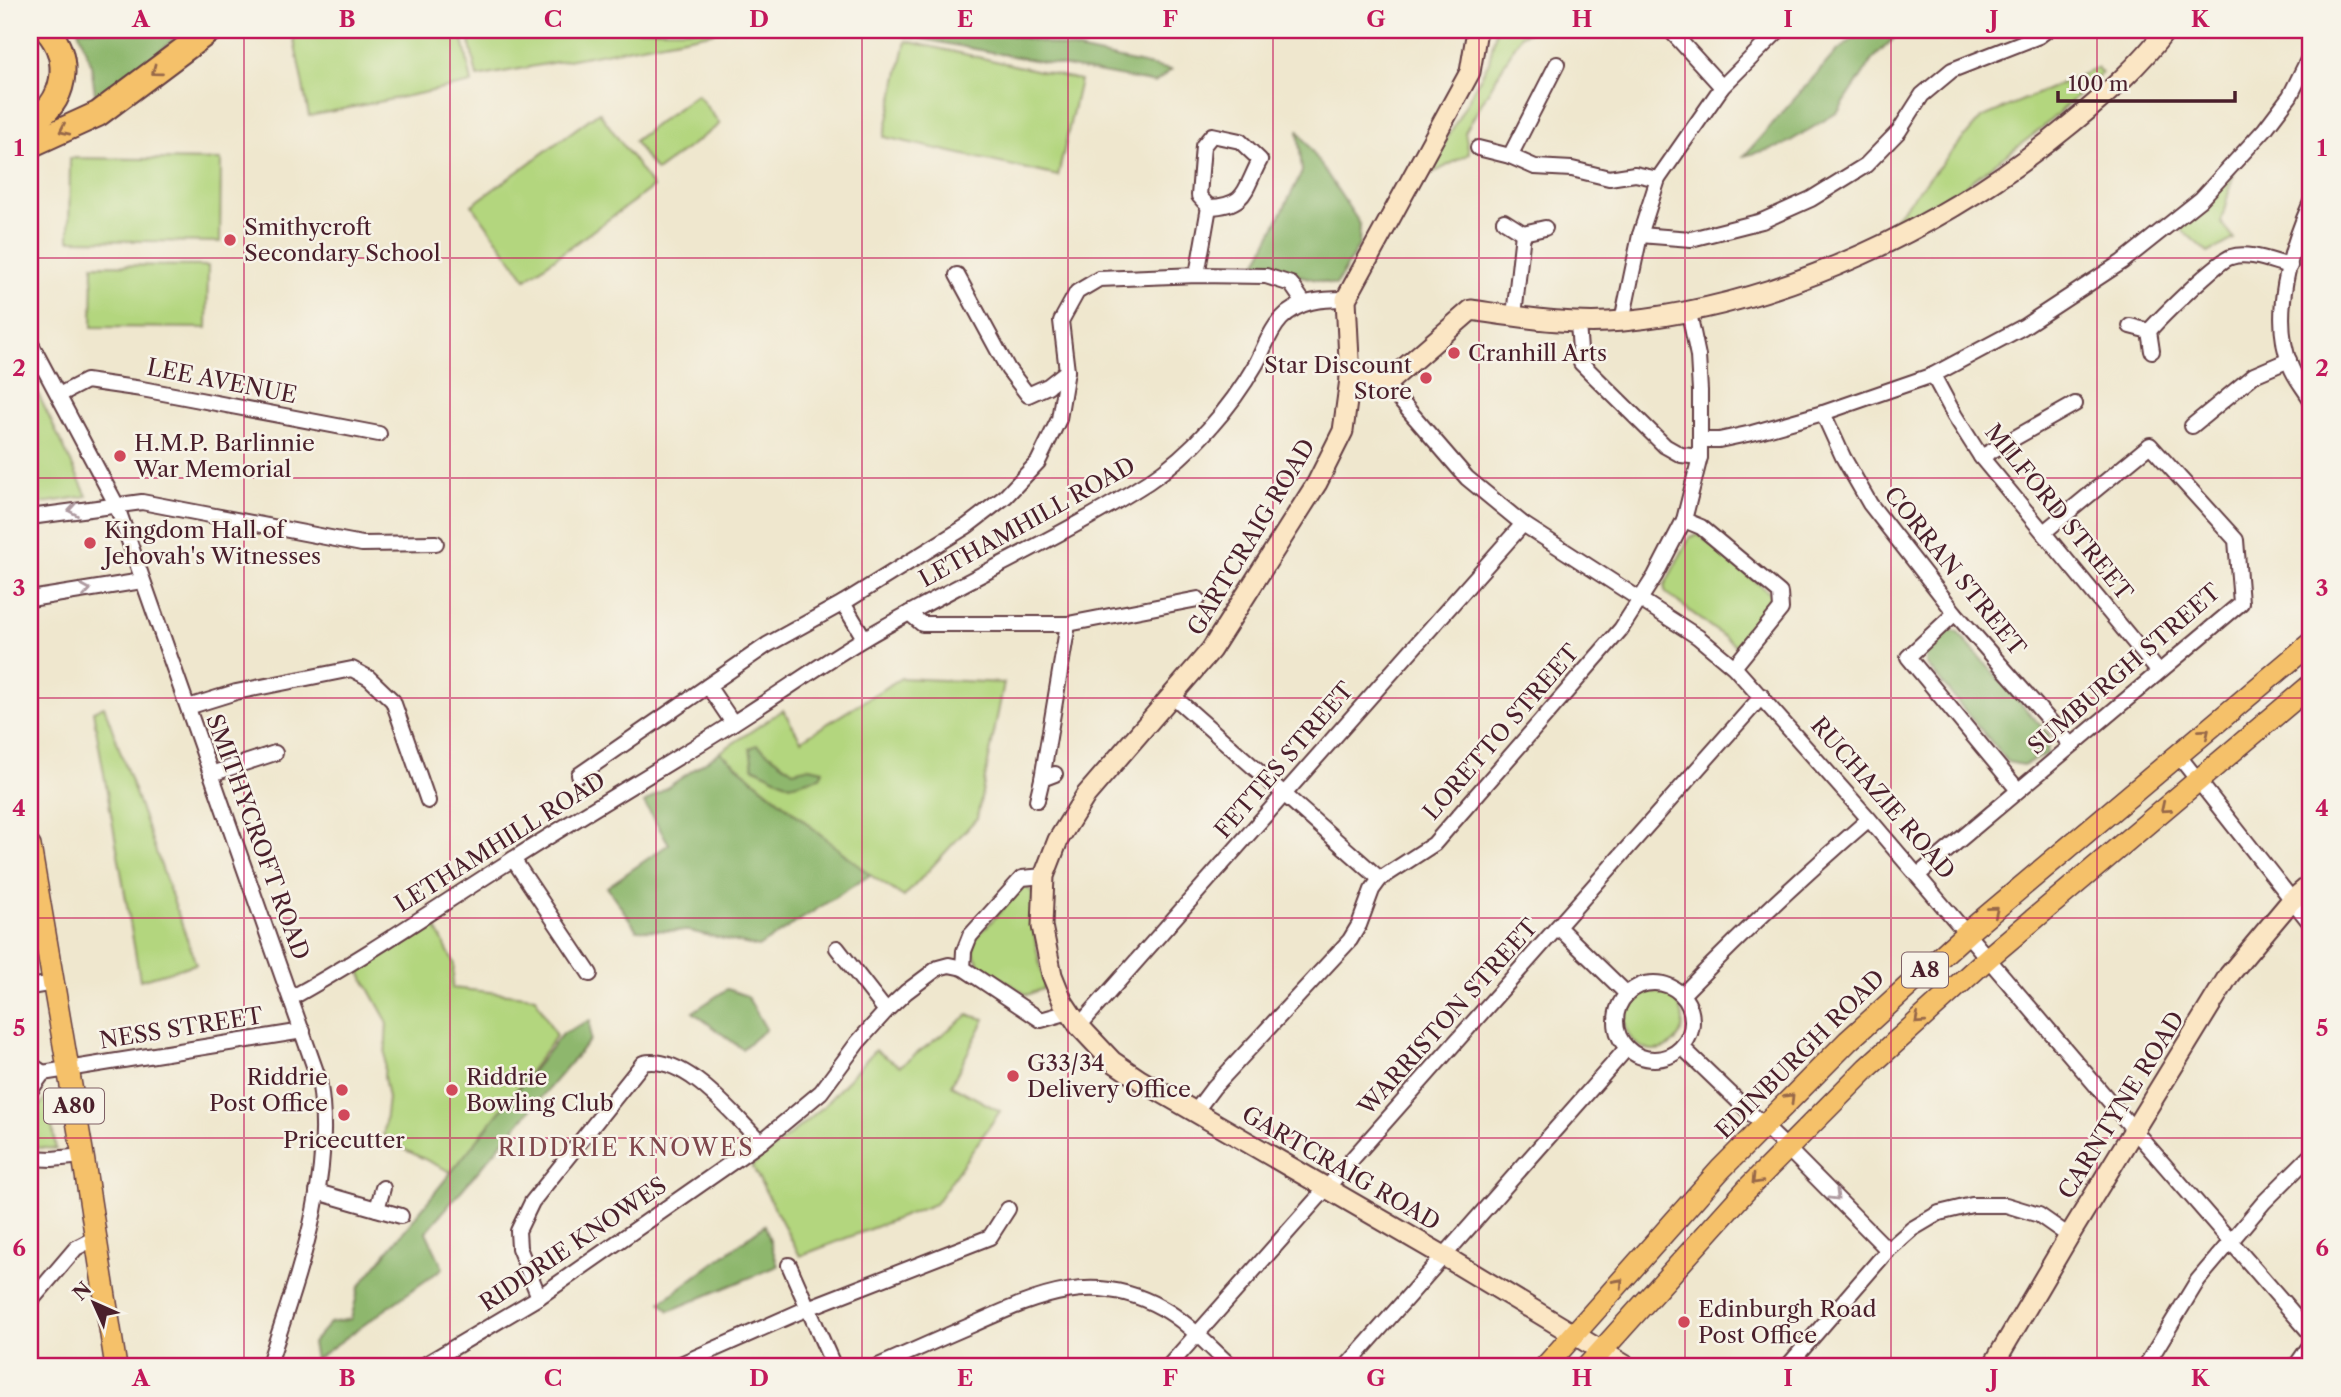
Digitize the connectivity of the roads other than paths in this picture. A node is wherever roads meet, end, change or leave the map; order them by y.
1 (47, 30) edge
2 (210, 30) edge
3 (1477, 30) edge
4 (1670, 30) edge
5 (1779, 30) edge
6 (2048, 30) edge
7 (2166, 30) edge
8 (2311, 49) edge
9 (1557, 64) dead end
10 (1722, 87) junction
11 (30, 122) edge
12 (30, 145) edge
13 (1478, 148) dead end
14 (1510, 156) junction
15 (1658, 179) junction
16 (2311, 202) edge
17 (1209, 207) junction
18 (2308, 219) edge
19 (1503, 221) dead end
20 (1545, 228) dead end
21 (1523, 233) junction
22 (1640, 235) junction
23 (2290, 267) junction
24 (957, 275) dead end
25 (1197, 275) junction
26 (1346, 299) junction
27 (1304, 303) junction
28 (1689, 313) junction
29 (1514, 316) junction
30 (1622, 321) junction
31 (1578, 324) junction
32 (2130, 326) dead end
33 (2149, 331) junction
34 (30, 342) edge
35 (2152, 351) dead end
36 (2289, 360) junction
37 (1067, 370) junction
38 (1933, 375) junction
39 (1350, 380) junction
40 (1385, 384) junction
41 (59, 395) junction
42 (2311, 399) edge
43 (2075, 404) dead end
44 (1823, 413) junction
45 (2192, 426) dead end
46 (379, 434) dead end
47 (1700, 440) junction
48 (1700, 457) junction
49 (1981, 457) junction
50 (116, 504) junction
51 (30, 517) edge
52 (1684, 520) junction
53 (1523, 524) junction
54 (2044, 532) junction
55 (436, 543) dead end
56 (142, 581) junction
57 (30, 599) edge
58 (1198, 599) dead end
59 (1642, 600) junction
60 (843, 603) junction
61 (909, 613) junction
62 (1955, 613) junction
63 (1068, 624) junction
64 (864, 638) junction
65 (2311, 643) edge
66 (1734, 667) junction
67 (2158, 671) junction
68 (2311, 685) edge
69 (708, 686) junction
70 (1173, 696) junction
71 (1762, 696) junction
72 (188, 707) junction
73 (733, 723) junction
74 (2071, 746) junction
75 (275, 753) dead end
76 (2178, 755) junction
77 (211, 774) junction
78 (579, 775) dead end
79 (2198, 781) junction
80 (2018, 790) junction
81 (1284, 794) junction
82 (1037, 800) dead end
83 (428, 801) dead end
84 (1870, 819) junction
85 (30, 846) edge
86 (513, 859) junction
87 (1918, 875) junction
88 (1380, 879) junction
89 (1044, 881) junction
90 (2311, 884) edge
91 (2291, 901) junction
92 (2311, 924) edge
93 (1559, 928) junction
94 (1968, 932) junction
95 (836, 948) dead end
96 (1989, 957) junction
97 (963, 968) junction
98 (590, 974) dead end
99 (54, 983) junction
100 (30, 987) edge
101 (1627, 994) junction
102 (1682, 995) junction
103 (291, 998) junction
104 (886, 1011) junction
105 (1070, 1014) junction
106 (303, 1031) junction
107 (1682, 1047) junction
108 (1627, 1048) junction
109 (30, 1064) edge
110 (67, 1069) junction
111 (36, 1074) edge
112 (30, 1091) edge
113 (1195, 1112) junction
114 (1763, 1126) junction
115 (2134, 1130) junction
116 (761, 1142) junction
117 (1787, 1148) junction
118 (2311, 1155) edge
119 (83, 1156) junction
120 (30, 1158) edge
121 (1326, 1187) junction
122 (383, 1188) dead end
123 (317, 1192) junction
124 (377, 1209) junction
125 (1009, 1209) dead end
126 (401, 1216) dead end
127 (2069, 1236) junction
128 (94, 1238) junction
129 (2230, 1241) junction
130 (1888, 1250) junction
131 (1444, 1256) junction
132 (789, 1265) dead end
133 (539, 1297) junction
134 (30, 1302) edge
135 (808, 1308) junction
136 (1574, 1334) junction
137 (2311, 1334) edge
138 (1196, 1335) junction
139 (2311, 1344) edge
140 (1594, 1359) edge
141 (116, 1367) edge
142 (268, 1367) edge
143 (421, 1367) edge
144 (674, 1367) edge
145 (834, 1367) edge
146 (876, 1367) edge
147 (1168, 1367) edge
148 (1232, 1367) edge
149 (1346, 1367) edge
150 (1545, 1367) edge
151 (1628, 1367) edge
152 (1787, 1367) edge
153 (1992, 1367) edge
154 (2145, 1367) edge
155 (2295, 1367) edge

1 - 11 highway
2 -> 12 highway
3 - 26 street
4 - 10 street
5 - 10 street
6 - 22 street
7 - 28 street
8 - 38 street
9 - 14 street
10 - 15 street
13 - 14 street
14 - 15 street
15 - 22 street
16 - 18 street
17 - 17 street
17 - 25 street
18 - 23 street
19 - 21 street
20 - 21 street
21 - 29 street
22 - 30 street
23 - 33 street
23 - 36 street
24 - 37 street
25 - 27 street, LETHAMHILL ROAD
25 - 37 street, LETHAMHILL ROAD
26 - 27 street
26 - 39 street, GARTCRAIG ROAD
27 - 61 street, LETHAMHILL ROAD
28 - 30 street
28 - 47 street, LORETTO STREET
29 - 31 street
29 - 40 street
30 - 31 street
31 - 48 street
32 - 33 street
33 - 35 street
34 - 41 street, SMITHYCROFT ROAD
36 - 42 street
36 - 45 street
37 - 60 street, LETHAMHILL ROAD
38 - 44 street
38 - 49 street, MILFORD STREET
39 - 40 street
39 - 70 street, GARTCRAIG ROAD
40 - 53 street, RUCHAZIE ROAD
41 - 46 street, LEE AVENUE
41 - 50 street, SMITHYCROFT ROAD
43 - 49 street
44 - 47 street
44 - 62 street, CORRAN STREET
47 - 48 street, LORETTO STREET
48 - 52 street, LORETTO STREET
49 - 54 street, MILFORD STREET
50 -> 51 street
50 - 55 street
50 - 56 street, SMITHYCROFT ROAD
52 - 59 street, LORETTO STREET
52 - 66 street
53 - 59 street, RUCHAZIE ROAD
53 - 81 street, FETTES STREET
54 - 67 street, MILFORD STREET
54 - 67 street, SUMBURGH STREET
57 -> 56 street
56 - 72 street, SMITHYCROFT ROAD
58 - 63 street
59 - 66 street, RUCHAZIE ROAD
59 - 88 street, LORETTO STREET
60 - 64 street
60 - 69 street, LETHAMHILL ROAD
61 - 63 street
61 - 64 street, LETHAMHILL ROAD
62 - 74 street, CORRAN STREET
62 - 80 street
63 - 82 street
64 - 73 street, LETHAMHILL ROAD
76 -> 65 main road, EDINBURGH ROAD / A8
66 - 71 street, RUCHAZIE ROAD
67 - 74 street, SUMBURGH STREET
68 - 79 main road, A8
69 - 73 street
69 - 78 street, LETHAMHILL ROAD
70 - 81 street
70 - 89 street, GARTCRAIG ROAD
71 - 84 street, RUCHAZIE ROAD
71 - 93 street, WARRISTON STREET
72 - 77 street, SMITHYCROFT ROAD
72 - 83 street
73 - 86 street, LETHAMHILL ROAD
74 - 80 street, SUMBURGH STREET
75 - 77 street
76 - 79 street
94 -> 76 main road, EDINBURGH ROAD / A8
77 - 103 street, SMITHYCROFT ROAD
79 - 91 street
79 -> 96 main road, A8
80 - 87 street, SUMBURGH STREET
81 - 88 street
81 - 105 street, FETTES STREET
84 - 87 street, RUCHAZIE ROAD
84 - 102 street
85 - 99 main road, A80
86 - 98 street
86 - 103 street, LETHAMHILL ROAD
87 - 94 street, RUCHAZIE ROAD
88 - 113 street
89 - 97 street
89 - 105 street, GARTCRAIG ROAD
90 - 91 street, CARNTYNE ROAD
91 - 92 street
91 - 115 street, CARNTYNE ROAD
93 - 101 street
93 - 121 street, WARRISTON STREET
94 - 96 street, RUCHAZIE ROAD
114 -> 94 main road, EDINBURGH ROAD / A8
95 - 104 street
96 - 115 street, RUCHAZIE ROAD
96 -> 117 main road, A8
97 - 104 street, RIDDRIE KNOWES
97 - 105 street
99 - 100 street
99 - 110 main road, A80
101 - 102 street
101 - 108 street
102 - 107 street
103 - 106 street, SMITHYCROFT ROAD
104 - 116 street, RIDDRIE KNOWES
105 - 113 street, GARTCRAIG ROAD
106 - 110 street, NESS STREET
106 - 123 street, SMITHYCROFT ROAD
107 - 108 street
107 - 114 street
108 - 131 street
109 - 111 street
110 - 111 street, NESS STREET
110 - 119 main road, A80
111 - 112 street
113 - 121 street, GARTCRAIG ROAD
114 - 117 street
136 -> 114 main road, EDINBURGH ROAD / A8
115 - 127 street, CARNTYNE ROAD
115 - 129 street, RUCHAZIE ROAD
116 - 133 street, RIDDRIE KNOWES
116 - 133 street
117 -> 130 street
117 -> 140 main road, A8
118 - 129 street
119 - 120 street
119 - 128 main road, A80
121 - 131 street, GARTCRAIG ROAD
121 - 138 street, WARRISTON STREET
122 - 124 street
123 - 124 street
123 - 142 street, SMITHYCROFT ROAD
124 - 126 street
125 - 135 street
127 - 130 street
127 - 153 street, CARNTYNE ROAD
128 - 134 street
128 - 141 main road, A80
129 - 137 street, RUCHAZIE ROAD
129 - 154 street
130 - 152 street
131 - 136 street, GARTCRAIG ROAD
131 - 149 street
132 - 135 street
133 - 143 street, RIDDRIE KNOWES
135 - 144 street
135 - 145 street
136 - 140 street, GARTCRAIG ROAD
136 - 150 main road, EDINBURGH ROAD / A8
138 - 146 street
138 - 147 street, WARRISTON STREET
138 - 148 street
139 - 155 street
140 - 151 street, GARTCRAIG ROAD

